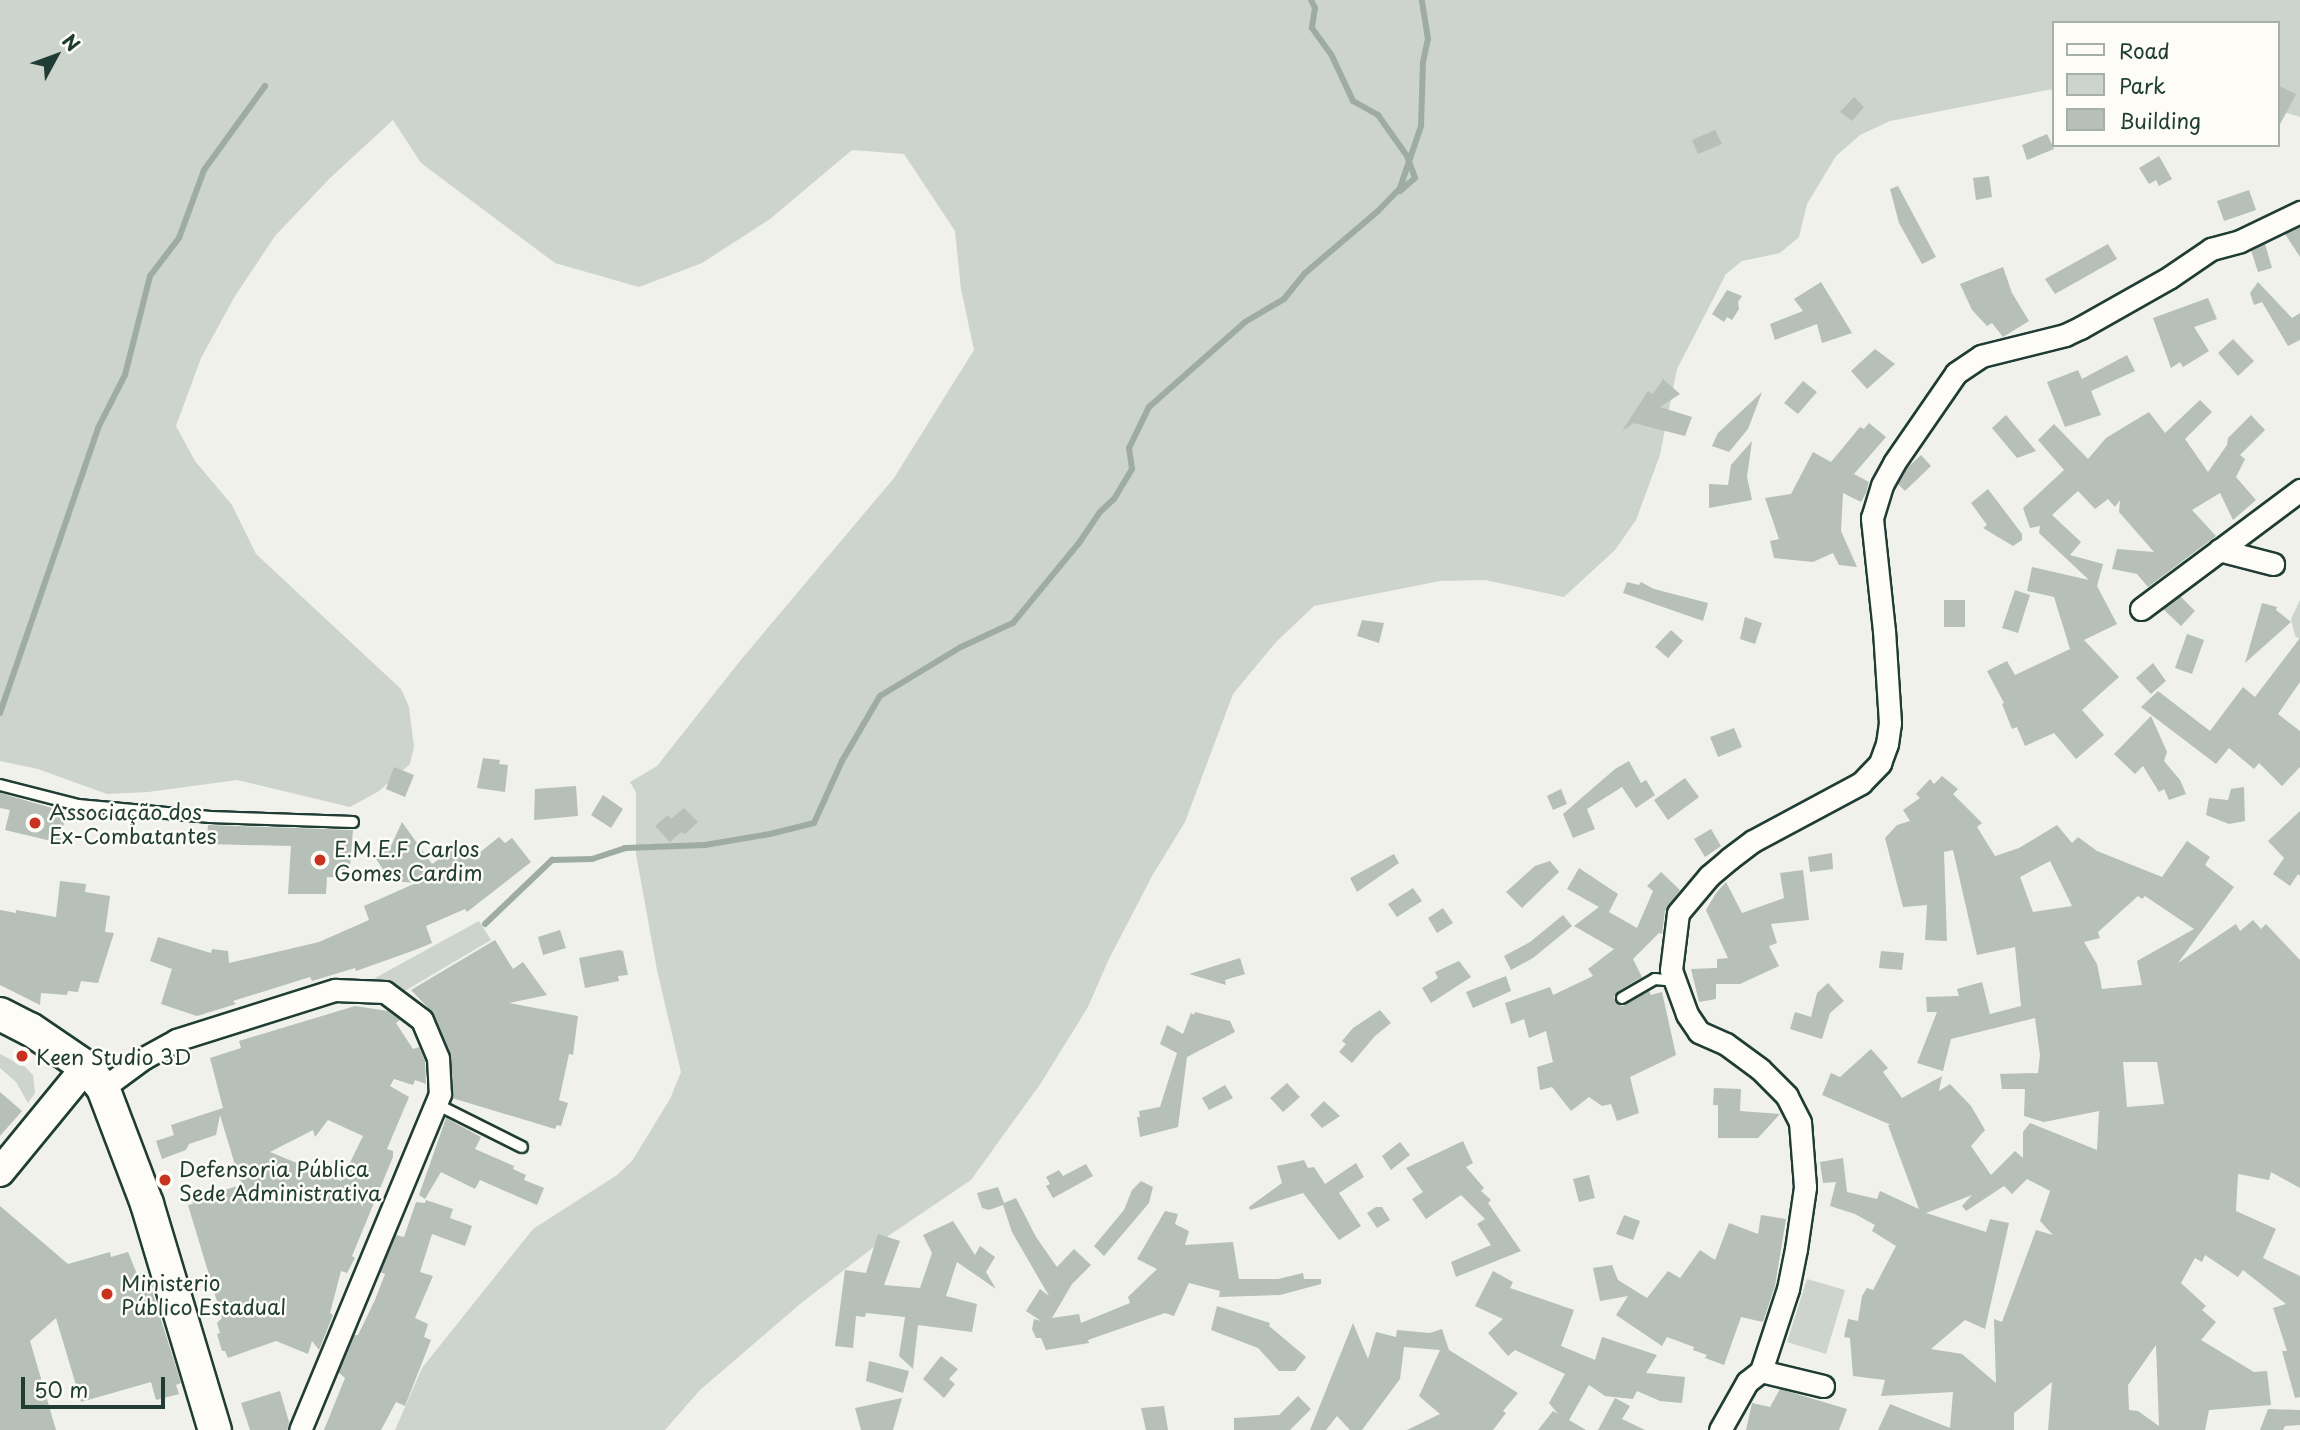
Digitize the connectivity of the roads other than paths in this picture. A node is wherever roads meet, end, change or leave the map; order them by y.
1 (2300, 212) edge
2 (2300, 490) edge
3 (2219, 550) junction
4 (2273, 564) dead end
5 (2141, 609) dead end
6 (0, 785) edge
7 (353, 822) dead end
8 (1673, 981) junction
9 (1622, 998) dead end
10 (0, 1014) edge
11 (105, 1076) junction
12 (436, 1104) junction
13 (522, 1147) dead end
14 (0, 1172) edge
15 (1761, 1371) junction
16 (1823, 1386) dead end
17 (215, 1430) edge
18 (300, 1430) edge
19 (1720, 1430) edge

1 - 8 street
2 - 3 street
3 - 4 street
3 - 5 street
6 - 7 lane
8 - 9 lane
8 - 15 street
10 - 11 main road
11 - 12 street
11 - 14 main road
11 - 17 main road
12 - 13 lane
12 - 18 street
15 - 16 street
15 - 19 street

